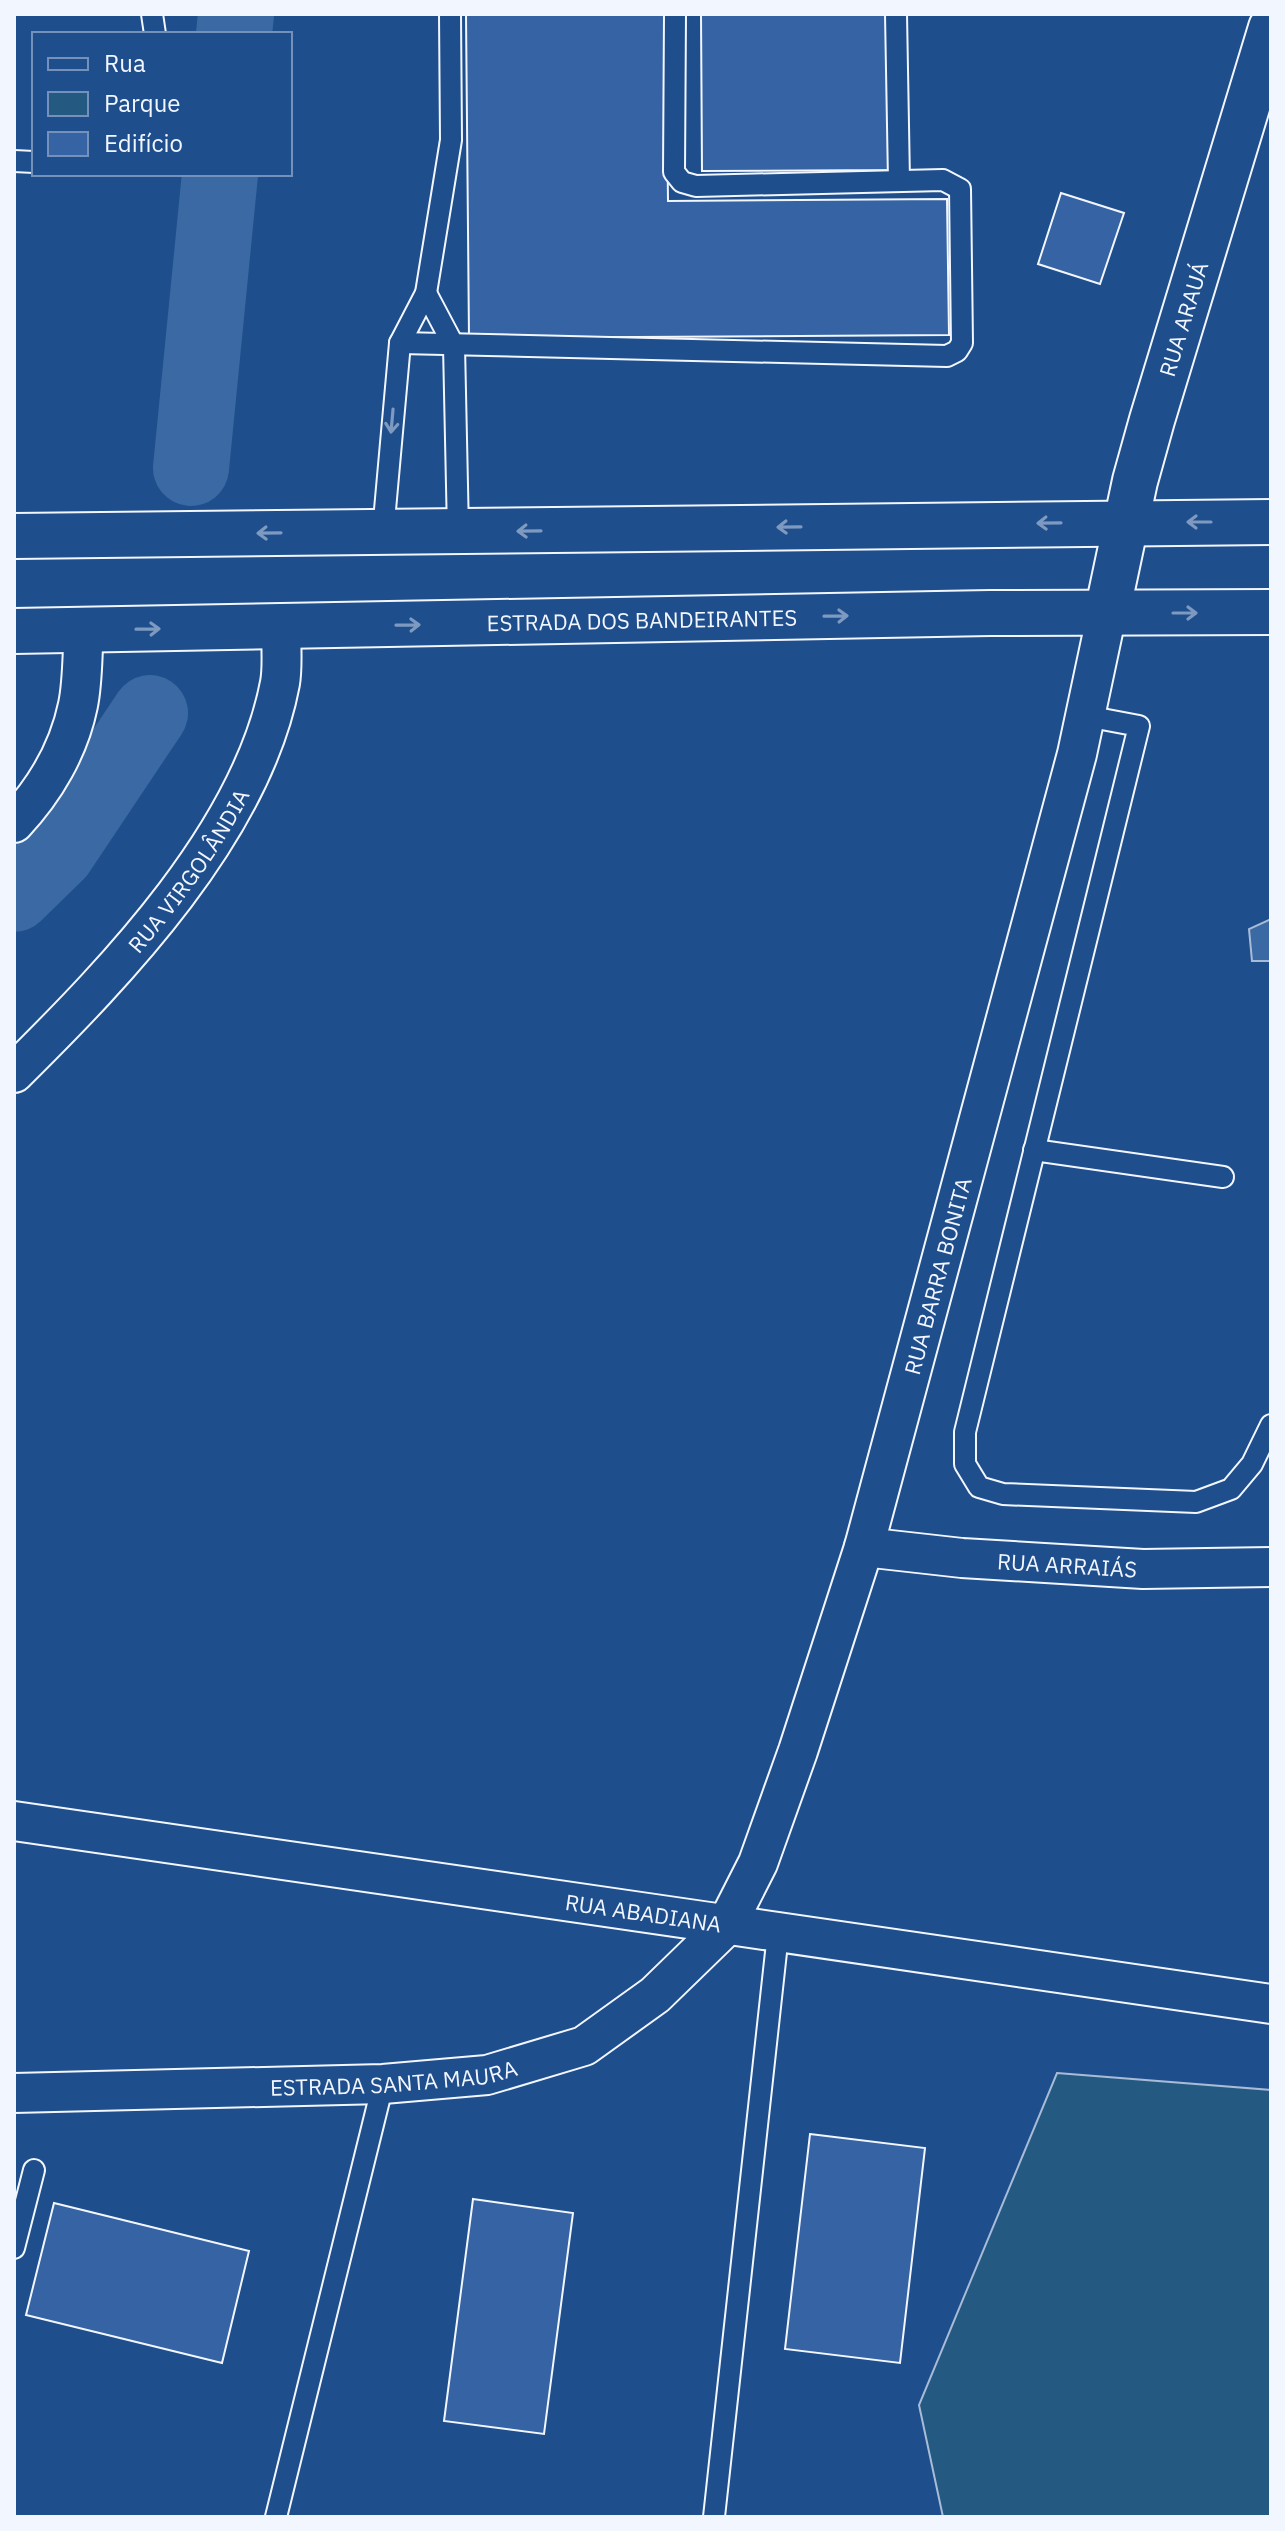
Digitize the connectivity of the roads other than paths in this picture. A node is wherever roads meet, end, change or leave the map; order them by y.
1 (450, 14) edge
2 (675, 14) edge
3 (896, 14) edge
4 (1271, 28) edge
5 (899, 181) junction
6 (426, 293) junction
7 (400, 343) junction
8 (454, 346) junction
9 (1127, 521) junction
10 (1271, 522) edge
11 (383, 532) junction
12 (458, 532) junction
13 (14, 536) edge
14 (1271, 612) edge
15 (1107, 613) junction
16 (281, 628) junction
17 (84, 630) junction
18 (14, 631) edge
19 (1086, 716) junction
20 (14, 823) edge
21 (14, 1073) edge
22 (1034, 1150) junction
23 (1223, 1177) dead end
24 (1271, 1425) edge
25 (864, 1547) junction
26 (1271, 1567) edge
27 (14, 1821) edge
28 (726, 1926) junction
29 (778, 1934) junction
30 (1271, 2004) edge
31 (383, 2084) junction
32 (14, 2093) edge
33 (34, 2170) dead end
34 (14, 2248) edge
35 (276, 2517) edge
36 (714, 2517) edge

1 - 6 lane
2 - 5 lane
3 - 5 lane
4 - 9 main road, RUA ARAUÁ
5 - 8 lane
6 - 7 lane
6 - 8 lane
7 - 8 lane
7 -> 11 lane
8 - 12 lane
10 -> 9 main road
9 -> 12 main road
9 - 15 main road, RUA ARAUÁ
11 - 12 main road
11 -> 13 main road
15 -> 14 main road, ESTRADA DOS BANDEIRANTES
16 -> 15 main road, ESTRADA DOS BANDEIRANTES
15 - 19 street, RUA BARRA BONITA
17 -> 16 main road, ESTRADA DOS BANDEIRANTES
16 - 21 street, RUA VIRGOLÂNDIA
17 - 18 main road, ESTRADA DOS BANDEIRANTES
17 - 20 street
19 - 22 lane
19 - 25 street, RUA BARRA BONITA
22 - 23 lane
22 - 24 lane
25 - 26 street, RUA ARRAIÁS
25 - 28 street, RUA BARRA BONITA
27 - 28 street, RUA ABADIANA
28 - 29 street, RUA ABADIANA
28 - 31 street, ESTRADA SANTA MAURA
29 - 30 street, RUA ABADIANA
29 - 36 lane
31 - 32 street, ESTRADA SANTA MAURA
31 - 35 lane
33 - 34 lane

